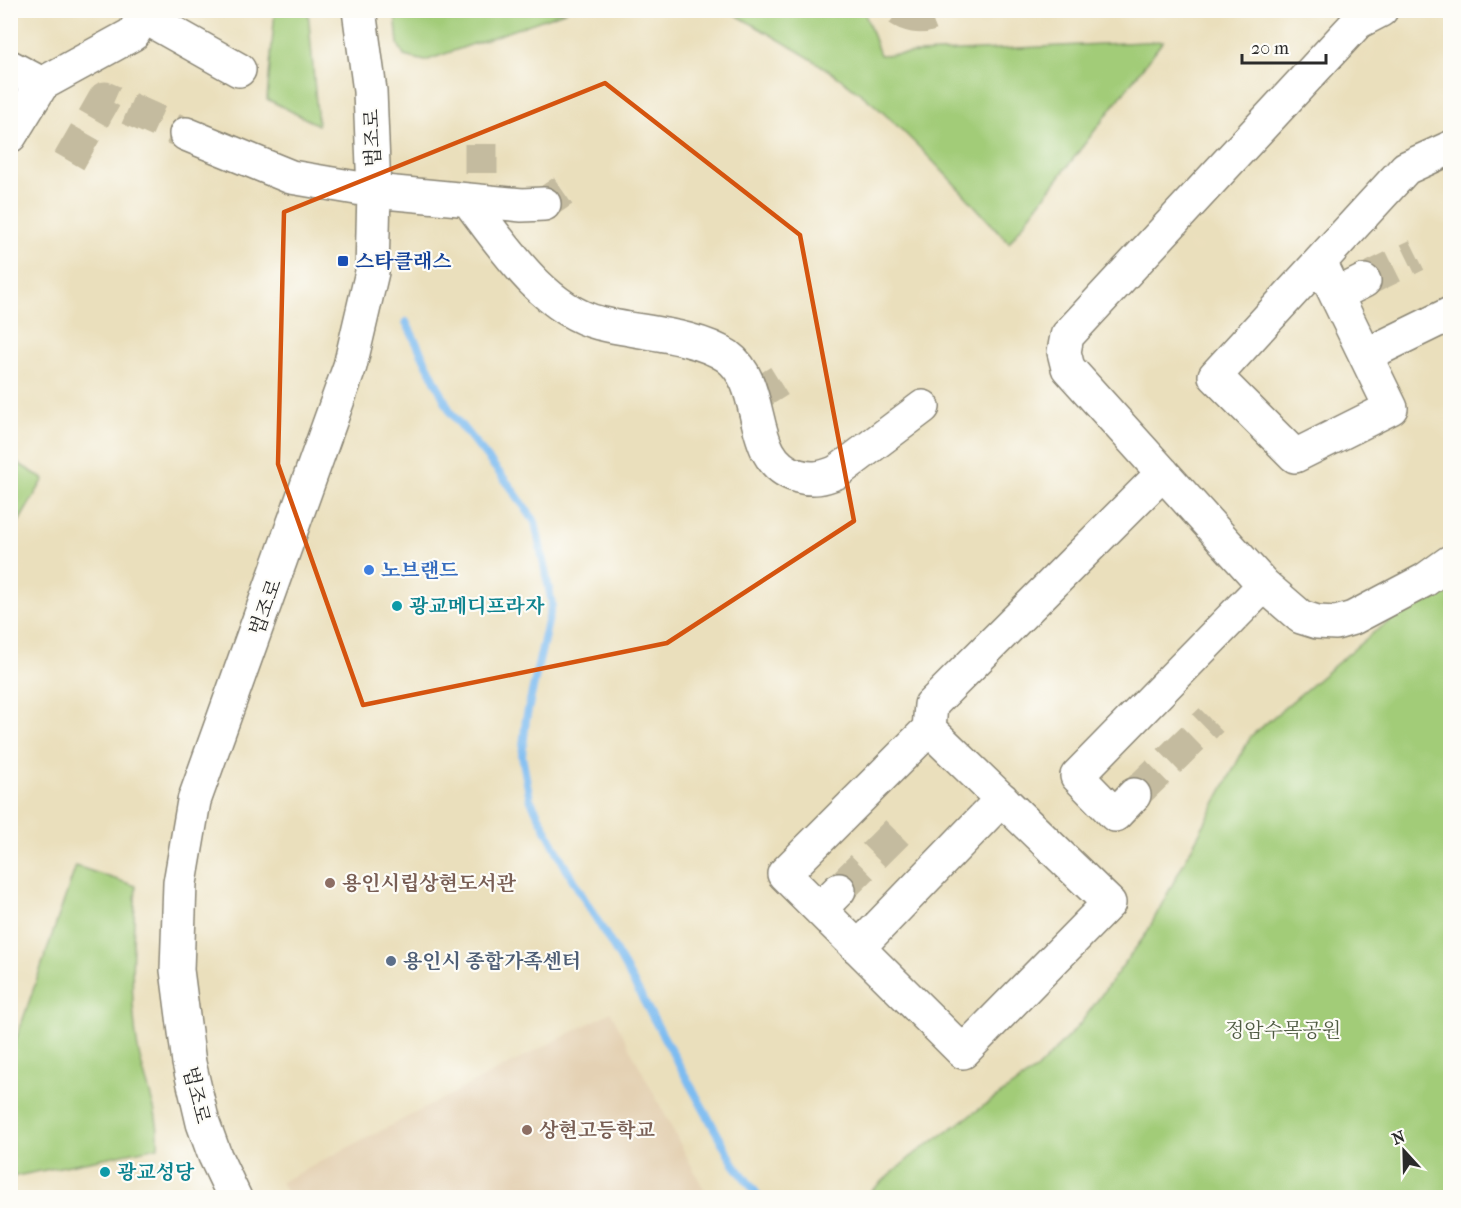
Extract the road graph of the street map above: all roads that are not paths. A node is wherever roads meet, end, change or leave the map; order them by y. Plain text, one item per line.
1 (359, 10) edge
2 (1381, 10) edge
3 (145, 13) edge
4 (10, 67) edge
5 (239, 70) dead end
6 (42, 84) junction
7 (13, 126) edge
8 (186, 134) tunnel mouth
9 (1450, 147) edge
10 (374, 191) junction
11 (479, 192) junction
12 (544, 204) tunnel mouth
13 (1320, 262) junction
14 (1450, 314) edge
15 (1366, 355) junction
16 (924, 407) dead end
17 (1163, 473) junction
18 (1450, 562) edge
19 (1264, 585) junction
20 (929, 729) junction
21 (1134, 795) tunnel mouth
22 (1002, 799) junction
23 (858, 948) junction
24 (236, 1197) edge

1 - 10 street, 법조로
2 - 17 street
3 - 5 street
3 - 6 street
4 - 6 street
6 - 7 street
8 - 10 street
9 - 13 street
10 - 11 street
10 - 24 street, 법조로
11 - 12 street
11 - 16 street
13 - 15 street
13 - 15 street
14 - 15 street
17 - 19 street
17 - 20 street
18 - 19 street
19 - 21 street
20 - 22 street
20 - 23 street
22 - 23 street
22 - 23 street

